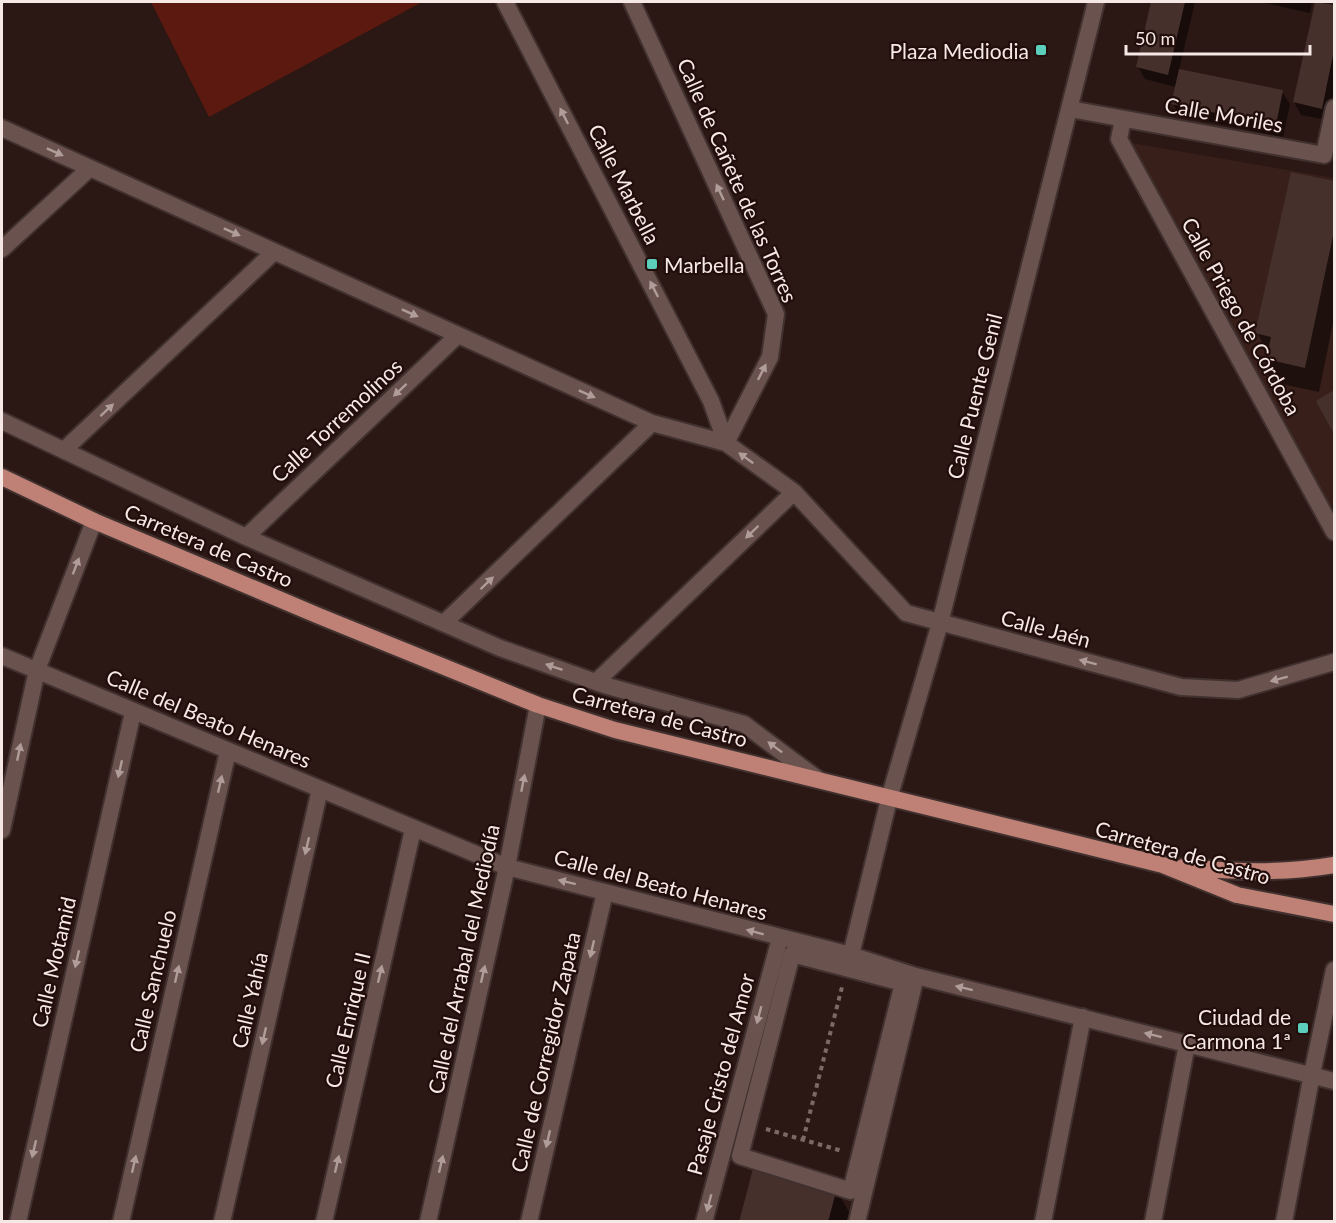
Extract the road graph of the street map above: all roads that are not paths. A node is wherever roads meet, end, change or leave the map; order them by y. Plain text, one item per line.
1 (505, 2) edge
2 (632, 2) edge
3 (1095, 2) edge
4 (1335, 108) edge
5 (1070, 109) junction
6 (1123, 119) junction
7 (2, 128) edge
8 (90, 168) junction
9 (2, 249) edge
10 (274, 252) junction
11 (458, 335) junction
12 (2, 421) edge
13 (652, 423) junction
14 (726, 443) junction
15 (64, 450) junction
16 (2, 477) edge
17 (794, 492) junction
18 (94, 521) junction
19 (1335, 532) edge
20 (246, 537) junction
21 (444, 623) junction
22 (940, 623) junction
23 (2, 656) edge
24 (1335, 662) edge
25 (37, 670) junction
26 (596, 682) junction
27 (538, 705) junction
28 (133, 712) junction
29 (228, 751) junction
30 (822, 782) junction
31 (320, 789) junction
32 (889, 799) junction
33 (413, 829) junction
34 (2, 830) edge
35 (1163, 865) junction
36 (1335, 865) edge
37 (507, 867) junction
38 (605, 892) junction
39 (1335, 914) edge
40 (780, 938) junction
41 (849, 962) junction
42 (1335, 970) edge
43 (916, 976) junction
44 (1083, 1017) junction
45 (1187, 1044) junction
46 (1312, 1074) junction
47 (1335, 1081) edge
48 (18, 1221) edge
49 (121, 1221) edge
50 (222, 1221) edge
51 (324, 1221) edge
52 (428, 1221) edge
53 (529, 1221) edge
54 (704, 1221) edge
55 (857, 1221) edge
56 (1043, 1221) edge
57 (1153, 1221) edge
58 (1284, 1221) edge

14 -> 1 street, Calle Marbella
14 -> 2 street, Calle de Cañete de las Torres
3 - 5 street, Calle Puente Genil
4 - 6 street, Calle Moriles
5 - 6 street, Calle Moriles
5 - 22 street, Calle Puente Genil
6 - 19 street, Calle Priego de Córdoba
7 -> 8 street
8 - 9 street
8 -> 10 street
10 -> 11 street
15 -> 10 street
11 -> 13 street
11 -> 20 street, Calle Torremolinos
12 - 15 street
13 - 14 street
21 -> 13 street
17 -> 14 street
15 - 20 street
16 - 18 main road, Carretera de Castro
17 - 22 street, Calle Jaén
17 -> 26 street
25 -> 18 street
18 - 27 main road, Carretera de Castro
20 - 21 street
26 -> 21 street
24 -> 22 street, Calle Jaén
22 - 32 street, Calle Puente Genil
23 - 25 street, Calle del Beato Henares
25 - 28 street, Calle del Beato Henares
34 -> 25 street
30 -> 26 street
27 - 30 main road, Carretera de Castro
37 -> 27 street, Calle del Arrabal del Mediodía
28 - 29 street, Calle del Beato Henares
28 -> 48 street, Calle Motamid
29 - 31 street, Calle del Beato Henares
49 -> 29 street, Calle Sanchuelo
30 - 32 main road, Carretera de Castro
31 - 33 street, Calle del Beato Henares
31 -> 50 street, Calle Yahía
32 - 35 main road, Carretera de Castro
32 - 41 street
33 - 37 street, Calle del Beato Henares
51 -> 33 street, Calle Enrique II
35 - 36 main road
35 - 39 main road, Carretera de Castro
38 -> 37 street, Calle del Beato Henares
52 -> 37 street, Calle del Arrabal del Mediodía
40 -> 38 street, Calle del Beato Henares
38 -> 53 street, Calle de Corregidor Zapata
40 - 41 street, Calle del Beato Henares
40 -> 54 street, Pasaje Cristo del Amor
41 - 41 street
41 - 43 street, Calle del Beato Henares
42 - 46 street
44 -> 43 street, Calle del Beato Henares
43 - 55 street
45 -> 44 street, Calle del Beato Henares
44 - 56 street
45 - 46 street, Calle del Beato Henares
45 - 57 street
46 - 47 street, Calle del Beato Henares
46 - 58 street

